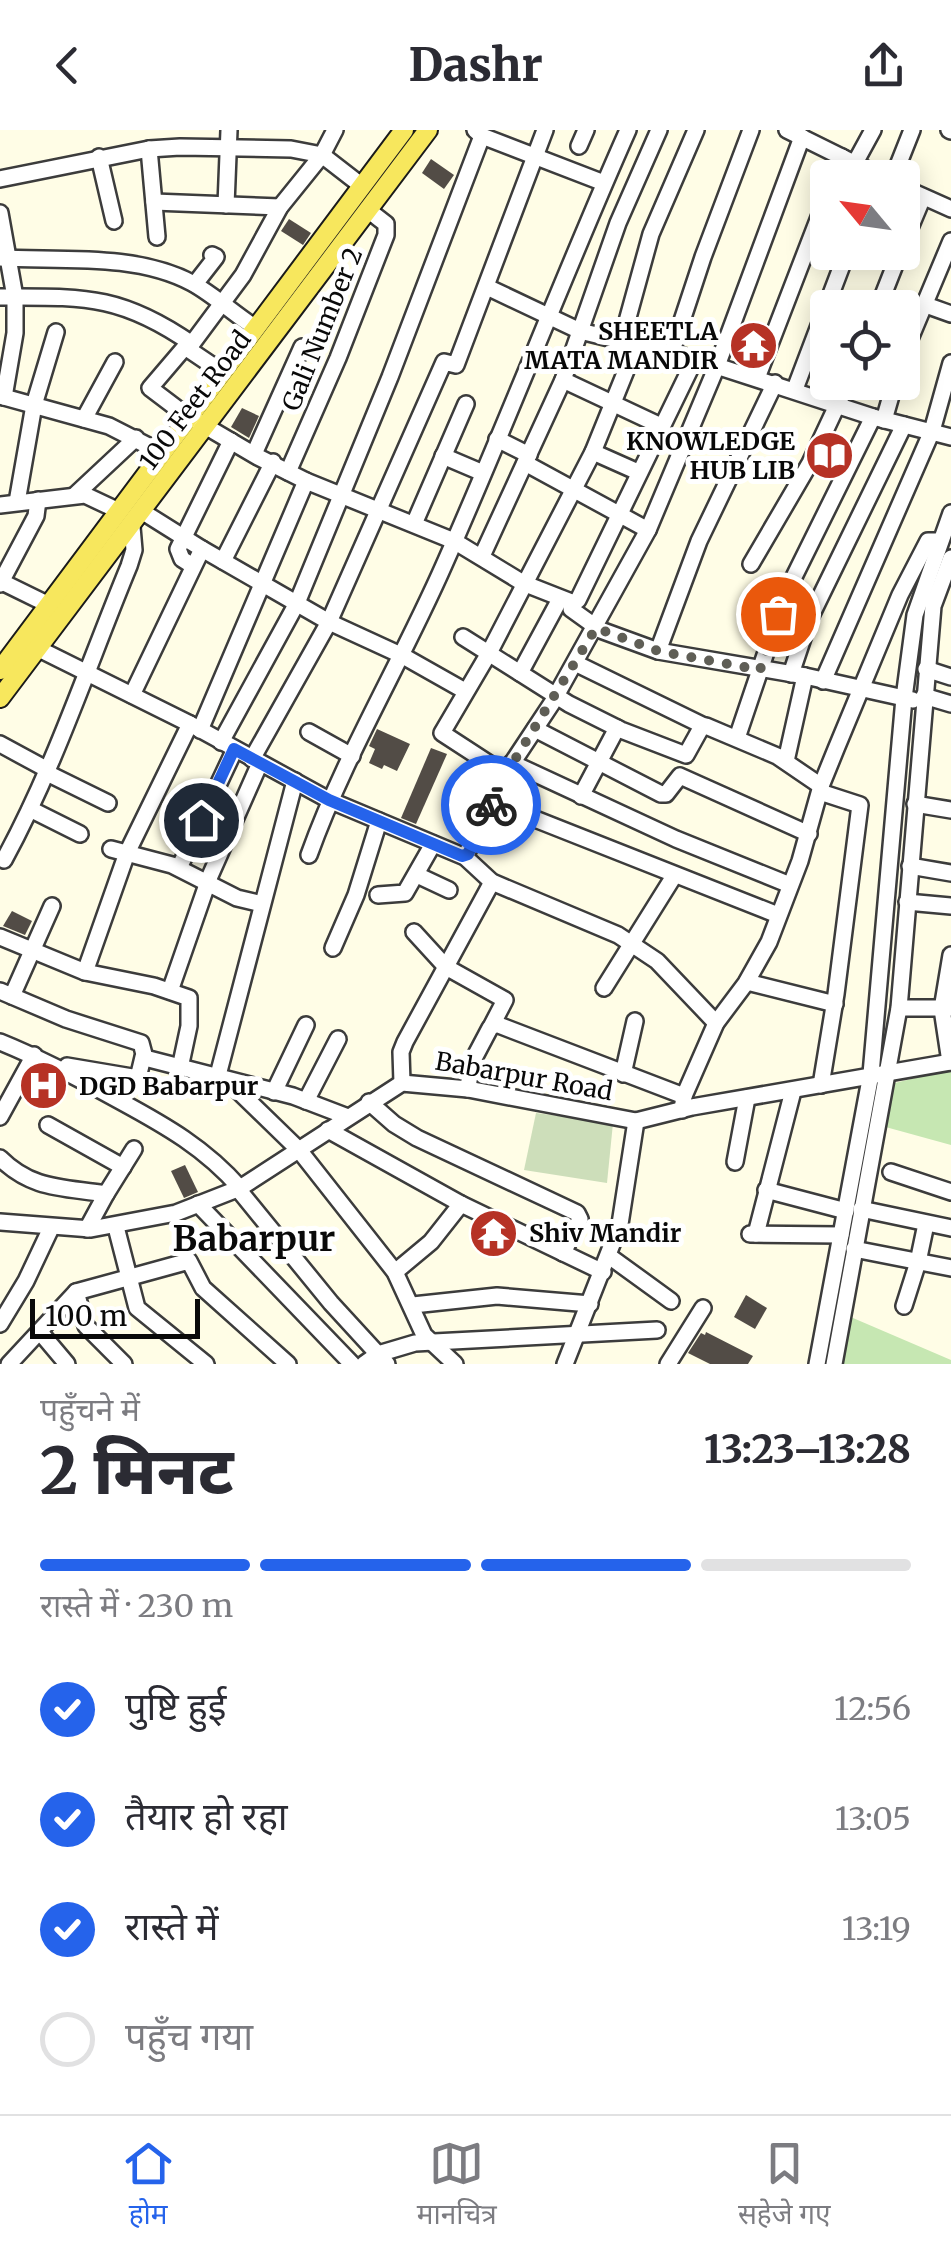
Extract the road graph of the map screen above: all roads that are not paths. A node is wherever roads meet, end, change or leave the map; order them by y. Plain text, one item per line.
1 (229, 130) edge
2 (291, 130) edge
3 (404, 130) edge
4 (428, 130) edge
5 (545, 130) edge
6 (586, 130) edge
7 (628, 130) edge
8 (659, 130) edge
9 (696, 130) edge
10 (752, 130) edge
11 (873, 130) edge
12 (912, 130) edge
13 (331, 133) edge
14 (478, 133) edge
15 (795, 133) edge
16 (170, 138) edge
17 (198, 138) edge
18 (579, 146) dead end
19 (228, 148) junction
20 (290, 148) junction
21 (148, 149) junction
22 (534, 154) junction
23 (322, 156) junction
24 (99, 157) junction
25 (849, 160) joint
26 (893, 160) edge
27 (0, 179) edge
28 (604, 183) junction
29 (362, 186) junction
30 (920, 195) edge
31 (923, 196) junction
32 (154, 202) junction
33 (920, 203) edge
34 (373, 204) junction
35 (226, 205) junction
36 (949, 205) edge
37 (280, 207) junction
38 (0, 213) edge
39 (114, 221) dead end
40 (588, 222) junction
41 (618, 226) junction
42 (651, 234) junction
43 (157, 238) dead end
44 (810, 241) edge
45 (951, 242) edge
46 (4, 258) edge
47 (840, 270) edge
48 (243, 275) junction
49 (196, 284) junction
50 (487, 288) junction
51 (8, 297) edge
52 (220, 304) junction
53 (923, 304) junction
54 (920, 312) edge
55 (951, 314) edge
56 (548, 315) junction
57 (256, 328) junction
58 (580, 331) junction
59 (56, 332) dead end
60 (628, 345) junction
61 (190, 346) junction
62 (302, 347) dead end
63 (671, 354) junction
64 (695, 359) junction
65 (115, 362) dead end
66 (951, 363) edge
67 (717, 366) junction
68 (222, 372) junction
69 (757, 378) junction
70 (563, 380) junction
71 (774, 383) junction
72 (795, 390) junction
73 (2, 396) edge
74 (841, 400) edge
75 (887, 400) edge
76 (466, 404) dead end
77 (839, 404) junction
78 (34, 405) junction
79 (614, 405) junction
80 (84, 419) junction
81 (879, 419) junction
82 (199, 422) junction
83 (904, 425) junction
84 (661, 426) junction
85 (932, 431) junction
86 (951, 437) edge
87 (136, 438) junction
88 (496, 439) junction
89 (231, 441) junction
90 (593, 452) junction
91 (162, 453) junction
92 (254, 454) junction
93 (443, 456) junction
94 (527, 459) junction
95 (273, 462) junction
96 (288, 472) junction
97 (638, 472) junction
98 (483, 473) junction
99 (306, 481) junction
100 (573, 489) junction
101 (342, 494) junction
102 (75, 495) junction
103 (38, 500) junction
104 (17, 502) junction
105 (0, 505) edge
106 (379, 510) junction
107 (119, 511) junction
108 (951, 513) edge
109 (618, 514) junction
110 (138, 520) junction
111 (414, 524) junction
112 (648, 530) junction
113 (183, 537) junction
114 (454, 541) junction
115 (940, 541) junction
116 (202, 549) junction
117 (482, 556) junction
118 (951, 558) edge
119 (222, 560) junction
120 (752, 564) dead end
121 (193, 566) junction
122 (0, 582) edge
123 (524, 583) junction
124 (264, 584) junction
125 (567, 601) junction
126 (297, 603) junction
127 (49, 605) junction
128 (933, 606) junction
129 (951, 613) edge
130 (329, 622) junction
131 (596, 627) junction
132 (462, 637) dead end
133 (37, 648) junction
134 (658, 651) junction
135 (489, 653) junction
136 (403, 656) junction
137 (574, 663) junction
138 (926, 669) junction
139 (0, 670) edge
140 (760, 670) junction
141 (520, 672) junction
142 (88, 674) junction
143 (798, 675) junction
144 (951, 677) edge
145 (823, 681) junction
146 (466, 690) junction
147 (861, 690) junction
148 (132, 695) junction
149 (555, 697) junction
150 (0, 698) edge
151 (904, 698) junction
152 (923, 699) junction
153 (951, 704) edge
154 (704, 726) junction
155 (195, 727) junction
156 (617, 728) junction
157 (536, 729) junction
158 (308, 732) dead end
159 (737, 738) junction
160 (0, 744) edge
161 (228, 745) junction
162 (352, 756) junction
163 (256, 761) junction
164 (599, 762) junction
165 (791, 764) junction
166 (509, 769) junction
167 (48, 771) junction
168 (295, 781) junction
169 (820, 789) junction
170 (582, 796) junction
171 (329, 800) junction
172 (108, 802) dead end
173 (492, 802) junction
174 (915, 804) junction
175 (30, 809) junction
176 (951, 810) edge
177 (379, 821) junction
178 (0, 832) edge
179 (80, 834) dead end
180 (809, 834) junction
181 (15, 841) junction
182 (432, 844) junction
183 (119, 851) junction
184 (310, 855) dead end
185 (465, 856) junction
186 (4, 860) dead end
187 (910, 866) junction
188 (179, 868) junction
189 (951, 873) edge
190 (417, 874) junction
191 (674, 876) junction
192 (492, 882) junction
193 (207, 884) junction
194 (790, 885) junction
195 (449, 890) dead end
196 (378, 895) dead end
197 (907, 902) junction
198 (262, 904) junction
199 (52, 906) dead end
200 (951, 906) edge
201 (778, 915) junction
202 (414, 932) dead end
203 (0, 937) edge
204 (632, 944) junction
205 (333, 948) dead end
206 (34, 952) junction
207 (951, 956) edge
208 (446, 967) junction
209 (85, 972) junction
210 (747, 982) junction
211 (604, 988) dead end
212 (170, 991) junction
213 (6, 993) edge
214 (835, 1004) junction
215 (898, 1008) junction
216 (946, 1008) edge
217 (635, 1021) dead end
218 (716, 1022) junction
219 (306, 1025) dead end
220 (492, 1026) junction
221 (338, 1039) dead end
222 (0, 1042) edge
223 (34, 1055) junction
224 (143, 1056) junction
225 (950, 1062) edge
226 (53, 1063) junction
227 (180, 1068) junction
228 (879, 1073) junction
229 (623, 1074) junction
230 (0, 1080) edge
231 (223, 1080) junction
232 (402, 1082) junction
233 (821, 1085) junction
234 (16, 1088) junction
235 (468, 1089) junction
236 (792, 1091) junction
237 (274, 1092) junction
238 (748, 1098) junction
239 (306, 1100) junction
240 (369, 1102) junction
241 (683, 1103) junction
242 (348, 1116) junction
243 (0, 1117) edge
244 (636, 1121) junction
245 (48, 1124) dead end
246 (328, 1130) junction
247 (134, 1149) dead end
248 (299, 1150) junction
249 (0, 1158) edge
250 (734, 1162) dead end
251 (123, 1167) junction
252 (891, 1172) dead end
253 (239, 1188) junction
254 (766, 1190) junction
255 (951, 1192) edge
256 (106, 1194) junction
257 (198, 1204) junction
258 (461, 1204) junction
259 (854, 1210) junction
260 (0, 1222) edge
261 (926, 1224) junction
262 (116, 1227) junction
263 (51, 1228) junction
264 (951, 1228) edge
265 (87, 1230) junction
266 (841, 1235) junction
267 (854, 1249) junction
268 (563, 1253) junction
269 (608, 1256) junction
270 (918, 1262) junction
271 (951, 1268) edge
272 (395, 1272) junction
273 (602, 1272) junction
274 (128, 1276) junction
275 (76, 1292) junction
276 (671, 1301) dead end
277 (590, 1304) junction
278 (413, 1305) junction
279 (904, 1306) dead end
280 (703, 1308) dead end
281 (0, 1324) edge
282 (657, 1330) dead end
283 (40, 1332) junction
284 (576, 1336) junction
285 (430, 1342) junction
286 (376, 1361) edge
287 (10, 1364) edge
288 (67, 1364) edge
289 (124, 1364) edge
290 (206, 1364) edge
291 (288, 1364) edge
292 (352, 1364) edge
293 (455, 1364) edge
294 (565, 1364) edge
295 (668, 1364) edge
296 (817, 1364) edge
297 (834, 1364) edge

1 - 19 street
2 - 20 street
3 - 29 main road, 100 Feet Road
4 - 34 main road, 100 Feet Road
5 - 22 street
6 - 18 street
7 - 28 street
8 - 41 street
9 - 42 street
10 - 63 street
11 - 25 street
12 - 26 street
13 - 23 street
14 - 22 street
14 - 101 street
15 - 25 street
15 - 67 street
16 - 17 street
16 - 21 street
17 - 19 street
19 - 20 street
19 - 35 street
20 - 23 street
21 - 24 street
21 - 32 street
22 - 28 street
22 - 50 street
23 - 29 street
23 - 37 street
24 - 27 street
24 - 39 street
28 - 40 street
29 - 34 main road
29 - 57 main road, 100 Feet Road
30 - 31 street
31 - 33 street
31 - 36 street
32 - 35 street
32 - 43 street
34 - 82 main road, 100 Feet Road
34 - 96 street, Gali Number 2
35 - 37 street
37 - 48 street
38 - 46 street
40 - 41 street
40 - 56 street
41 - 42 street
41 - 58 street
42 - 60 street
44 - 69 street
45 - 53 street
46 - 49 street
46 - 51 street
47 - 72 street
48 - 49 street
48 - 52 street
49 - 52 street
50 - 56 street
50 - 106 street
51 - 61 street
51 - 73 street
52 - 57 street
52 - 61 street
53 - 54 street
53 - 55 street
56 - 58 street
56 - 88 street
57 - 68 main road, 100 Feet Road
58 - 60 street
58 - 70 street
59 - 78 street
60 - 63 street
60 - 79 street
61 - 68 street
61 - 82 street
62 - 92 street
63 - 64 street
64 - 67 street
64 - 84 street
65 - 80 street
66 - 85 street
67 - 69 street
67 - 112 street
68 - 82 main road, 100 Feet Road
69 - 71 street
70 - 79 street
70 - 94 street
71 - 72 street
71 - 134 street
72 - 77 street
73 - 78 street
74 - 77 street
75 - 81 street
76 - 93 street
77 - 81 street
77 - 120 street
78 - 80 street
78 - 104 street
79 - 84 street
79 - 90 street
80 - 87 street
81 - 83 street
81 - 140 street
82 - 89 street
82 - 91 main road, 100 Feet Road
82 - 110 main road, 100 Feet Road
83 - 85 street
83 - 143 street
84 - 97 street
85 - 86 street
85 - 145 street
87 - 91 street
87 - 102 street
88 - 94 street
88 - 98 street
89 - 92 street
89 - 113 street
90 - 97 street
90 - 100 street
91 - 107 main road, 100 Feet Road
92 - 95 street
93 - 98 street
93 - 111 street
94 - 100 street
94 - 117 street
95 - 96 street
95 - 119 street
96 - 99 street
97 - 109 street
98 - 114 street
99 - 101 street
99 - 124 street
100 - 109 street
100 - 123 street
101 - 106 street
101 - 126 street
102 - 103 street
102 - 107 street
103 - 104 street
103 - 122 street
104 - 105 street
106 - 111 street
106 - 130 street
107 - 127 main road, 100 Feet Road
108 - 115 street
109 - 112 street
109 - 125 street
110 - 113 street
110 - 133 main road, 100 Feet Road
110 - 142 street
111 - 114 street
112 - 131 street
113 - 116 street
113 - 121 street
114 - 117 street
114 - 136 street
115 - 147 street
115 - 151 street
116 - 119 street
116 - 121 street
117 - 123 street
118 - 128 street
119 - 124 street
121 - 148 street
122 - 127 street
123 - 125 street
123 - 135 street
124 - 126 street
124 - 155 street
125 - 131 street
125 - 141 street
126 - 130 street
126 - 161 street
127 - 139 main road, 100 Feet Road
128 - 129 street
128 - 138 street
130 - 136 street
130 - 163 street
131 - 134 street
131 - 137 street
132 - 135 street
133 - 142 street
133 - 150 main road, 100 Feet Road
134 - 140 street
135 - 141 street
135 - 146 street
136 - 146 street
136 - 162 street
137 - 149 street
137 - 154 street
138 - 144 street
138 - 152 street
140 - 143 street
140 - 159 street
141 - 149 street
142 - 148 street
142 - 167 street
143 - 145 street
143 - 165 street
145 - 147 street
146 - 166 street
147 - 151 street
147 - 169 street
148 - 155 street
149 - 156 street
149 - 157 street
151 - 152 street
151 - 228 street
152 - 153 street
152 - 174 street
154 - 156 street
154 - 159 street
155 - 161 street
155 - 183 street
156 - 164 street
157 - 164 street
157 - 166 street
158 - 162 street
159 - 165 street
160 - 167 street
161 - 163 street
161 - 188 street
162 - 171 street
163 - 168 street
163 - 193 street
164 - 170 street
164 - 180 street
165 - 169 street
166 - 170 street
166 - 173 street
167 - 172 street
167 - 175 street
168 - 171 street
168 - 198 street
169 - 180 street
169 - 214 street
170 - 194 street
171 - 177 street
171 - 184 street
173 - 185 street
173 - 191 street
174 - 176 street
174 - 187 street
175 - 179 street
175 - 181 street
177 - 182 street
177 - 205 street
178 - 181 street
180 - 194 street
181 - 186 street
182 - 185 street
182 - 190 street
183 - 188 street
183 - 209 street
185 - 192 street
187 - 189 street
187 - 197 street
188 - 193 street
190 - 195 street
190 - 196 street
191 - 201 street
191 - 204 street
192 - 204 street
192 - 208 street
193 - 198 street
193 - 212 street
194 - 201 street
197 - 200 street
197 - 215 street
198 - 231 street
199 - 206 street
201 - 210 street
202 - 208 street
203 - 206 street
204 - 211 street
204 - 218 street
206 - 209 street
206 - 213 street
207 - 216 street
208 - 220 street
208 - 232 street
209 - 212 street
210 - 214 street
210 - 218 street
212 - 227 street
213 - 224 street
214 - 233 street
215 - 216 street
215 - 228 street
216 - 225 street
217 - 229 street
218 - 241 street
219 - 237 street
220 - 229 street
220 - 235 street
221 - 239 street
222 - 223 street
223 - 226 street
223 - 234 street
224 - 226 street
224 - 227 street
225 - 228 street, Babarpur Road
226 - 253 street
227 - 231 street
228 - 233 street, Babarpur Road
228 - 259 street
229 - 241 street
230 - 234 street
231 - 237 street
231 - 248 street
232 - 235 street, Babarpur Road
232 - 240 street, Babarpur Road
233 - 236 street, Babarpur Road
234 - 243 street
235 - 244 street, Babarpur Road
236 - 238 street, Babarpur Road
236 - 254 street
237 - 239 street
238 - 241 street, Babarpur Road
238 - 250 street
239 - 242 street
240 - 242 street, Babarpur Road
240 - 268 street
241 - 244 street, Babarpur Road
242 - 246 street, Babarpur Road
244 - 269 street
245 - 251 street
246 - 248 street, Babarpur Road
246 - 258 street
247 - 251 street
248 - 253 street, Babarpur Road
248 - 272 street
249 - 256 street
251 - 256 street
252 - 255 street
253 - 257 street, Babarpur Road
253 - 286 street
254 - 259 street
254 - 266 street
256 - 265 street
257 - 262 street, Babarpur Road
257 - 292 street
258 - 268 street
258 - 272 street
259 - 261 street
259 - 266 street
259 - 267 street
260 - 263 street, Babarpur Road
261 - 264 street
261 - 270 street
262 - 265 street, Babarpur Road
262 - 274 street
263 - 265 street, Babarpur Road
263 - 281 street
266 - 296 street
267 - 270 street
267 - 297 street
268 - 273 street
269 - 273 street
269 - 276 street
270 - 271 street
270 - 279 street
272 - 278 street
273 - 277 street
274 - 275 street
274 - 290 street
274 - 291 street
275 - 283 street
275 - 289 street
277 - 278 street
277 - 284 street
278 - 285 street
280 - 295 street
282 - 284 street
283 - 287 street
283 - 288 street
284 - 285 street
284 - 294 street
285 - 286 street
285 - 293 street

